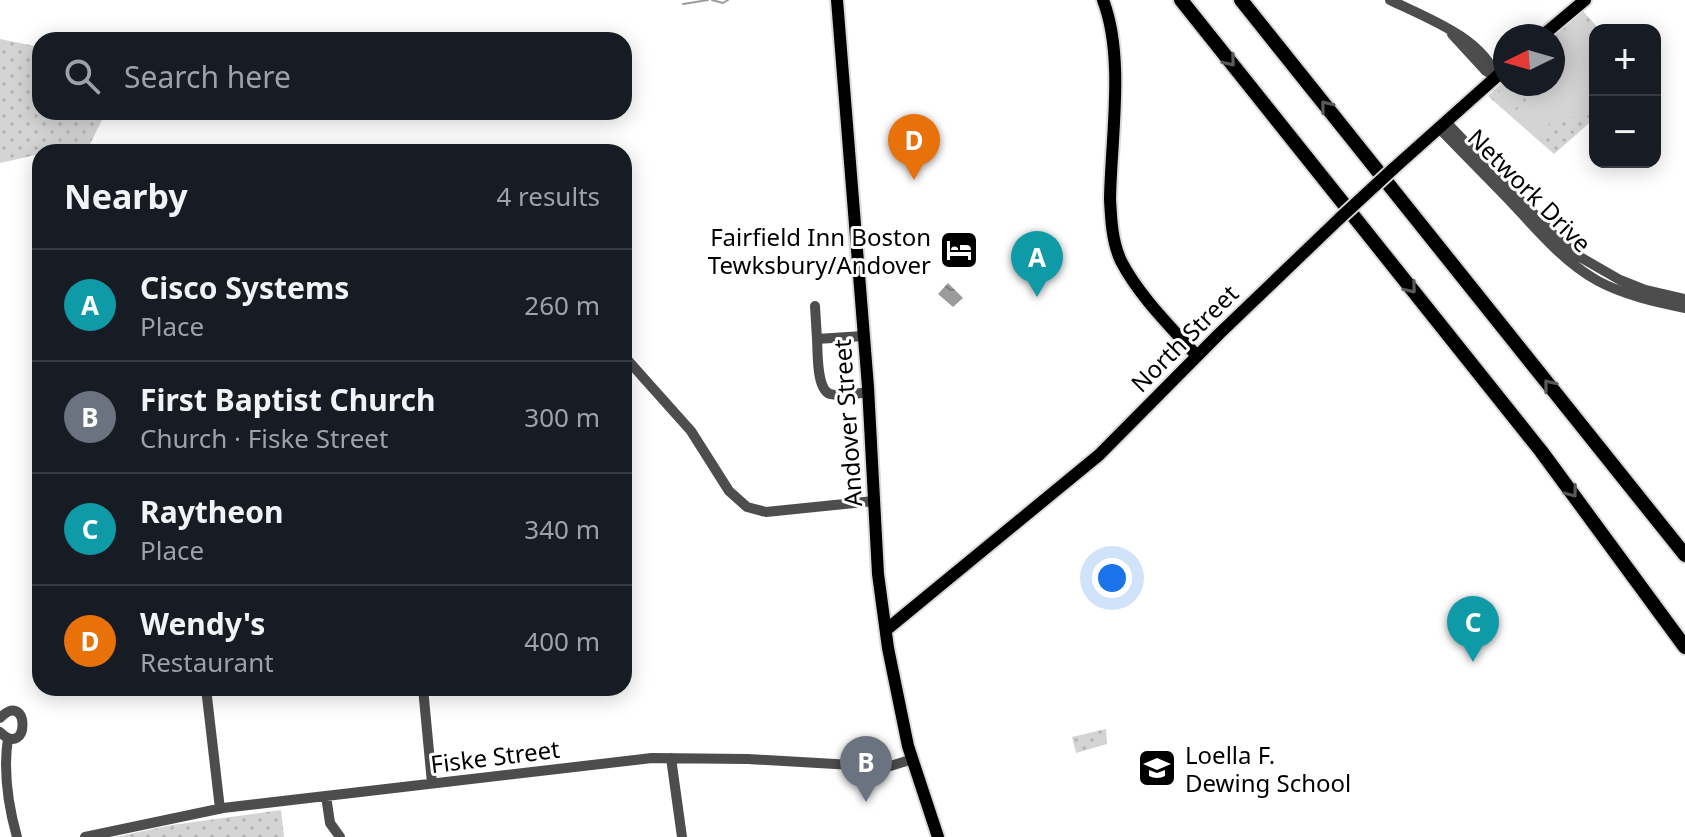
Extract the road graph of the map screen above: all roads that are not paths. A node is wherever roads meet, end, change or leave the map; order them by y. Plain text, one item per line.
1 (837, 0) edge
2 (1103, 0) edge
3 (1181, 0) edge
4 (1241, 0) edge
5 (1390, 0) edge
6 (1585, 0) edge
7 (1556, 24) edge
8 (1493, 72) edge
9 (1493, 79) edge
10 (1443, 125) junction
11 (1685, 299) edge
12 (815, 306) dead end
13 (1685, 308) edge
14 (863, 336) junction
15 (817, 339) junction
16 (1197, 356) junction
17 (632, 365) edge
18 (869, 392) junction
19 (874, 501) junction
20 (1685, 555) edge
21 (886, 630) junction
22 (1685, 647) edge
23 (207, 696) edge
24 (424, 696) edge
25 (0, 718) edge
26 (4, 735) edge
27 (671, 758) junction
28 (913, 759) junction
29 (432, 783) junction
30 (326, 796) junction
31 (220, 809) junction
32 (17, 837) edge
33 (85, 837) edge
34 (340, 837) edge
35 (682, 837) edge
36 (938, 837) edge

1 - 14 main road, Andover Street
2 - 16 main road
3 -> 22 highway
20 -> 4 highway
5 - 8 street
6 - 7 main road
9 - 10 main road, North Street
10 - 11 street, Network Drive
10 - 13 street, Network Drive
10 - 16 main road, North Street, bridge
12 - 15 street
14 - 15 street
14 - 18 main road, Andover Street
15 - 18 street
16 - 21 main road, North Street
17 - 19 street
18 - 19 main road, Andover Street
19 - 21 main road, Andover Street
21 - 28 main road, Andover Street
23 - 31 street
24 - 29 street
25 - 26 street
26 - 32 street
27 - 28 street, Fiske Street
27 - 29 street, Fiske Street
27 - 35 street
28 - 36 main road, Andover Street
29 - 30 street, Fiske Street
30 - 31 street, Fiske Street
30 - 34 street
31 - 33 street, Fiske Street

